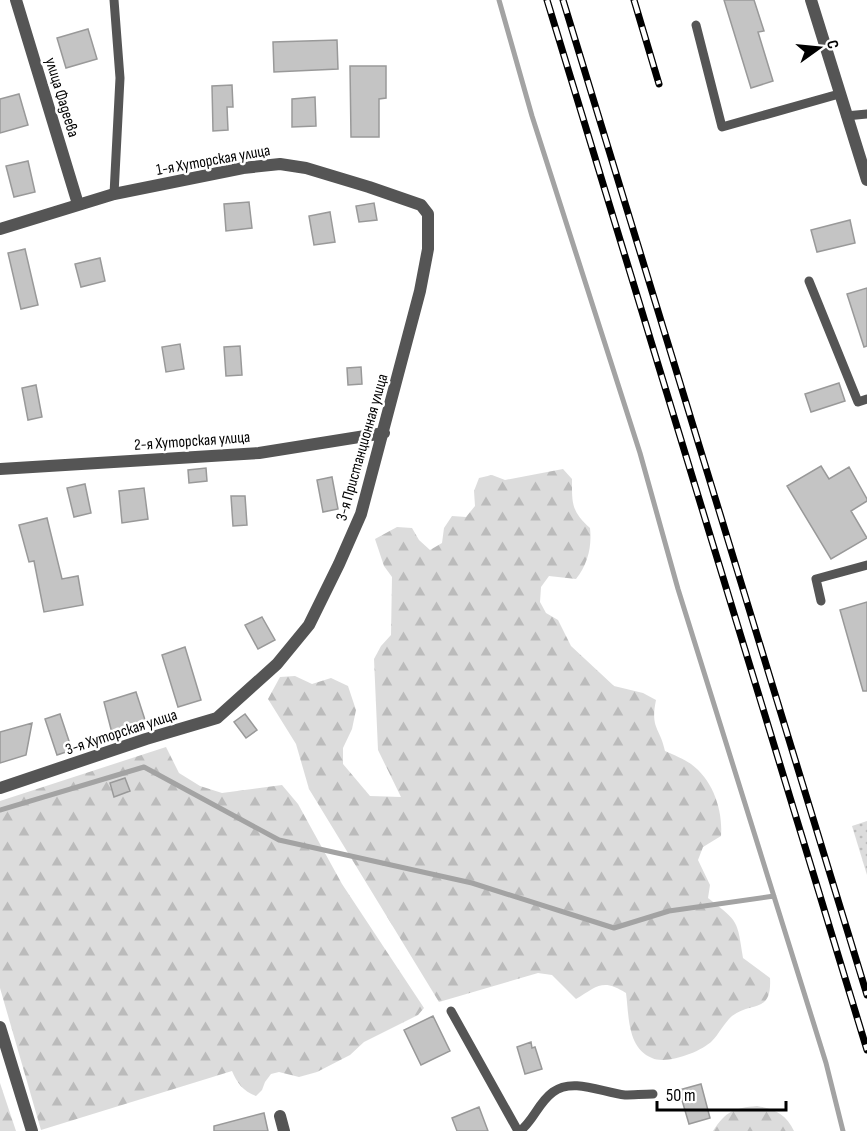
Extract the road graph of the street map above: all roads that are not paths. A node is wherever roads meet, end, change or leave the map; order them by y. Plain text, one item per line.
1 (16, 0) edge
2 (114, 0) edge
3 (811, 0) edge
4 (696, 25) dead end
5 (839, 94) junction
6 (867, 114) edge
7 (846, 117) junction
8 (867, 180) edge
9 (114, 194) junction
10 (78, 204) junction
11 (428, 214) joint
12 (0, 229) edge
13 (809, 281) dead end
14 (867, 399) edge
15 (384, 433) junction
16 (0, 470) edge
17 (867, 565) edge
18 (821, 601) dead end
19 (245, 693) joint
20 (0, 788) edge
21 (452, 1011) dead end
22 (0, 1027) edge
23 (653, 1094) dead end
24 (279, 1116) dead end
25 (32, 1131) edge
26 (284, 1131) edge
27 (519, 1131) edge

1 - 10 street, улица Фадеева
2 - 9 lane
3 - 5 street
4 - 5 lane
5 - 7 street
6 - 7 lane
7 - 8 street
9 - 10 street, 1-я Хуторская улица
9 - 11 street, 1-я Хуторская улица
10 - 12 street, 1-я Хуторская улица
11 - 15 street, 3-я Пристанционная улица
13 - 14 lane
15 - 16 street, 2-я Хуторская улица
15 - 19 street, 3-я Пристанционная улица
17 - 18 lane
19 - 20 street, 3-я Хуторская улица
21 - 27 lane
22 - 25 street
23 - 27 lane
24 - 26 street

